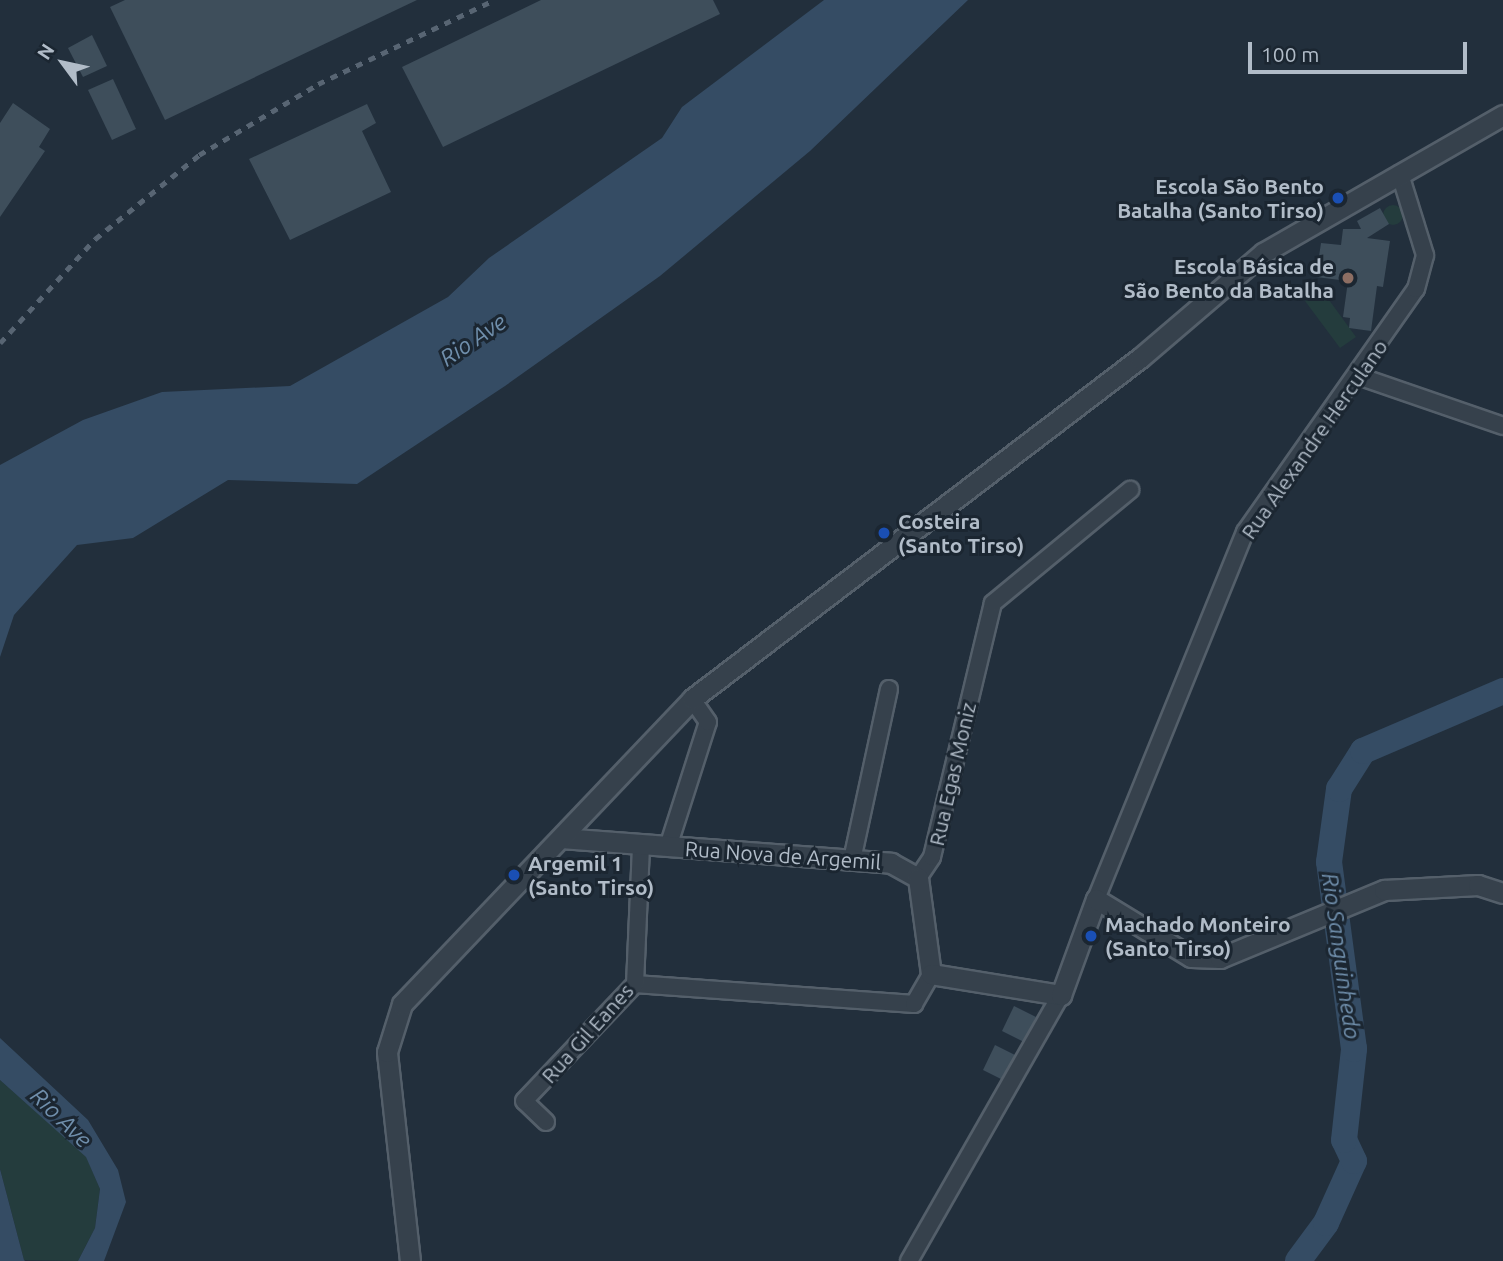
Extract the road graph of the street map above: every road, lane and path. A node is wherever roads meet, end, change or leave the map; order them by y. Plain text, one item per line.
1 (1503, 116) edge
2 (1400, 174) junction
3 (1359, 376) junction
4 (1503, 426) edge
5 (1130, 490) dead end
6 (889, 689) dead end
7 (692, 699) junction
8 (561, 838) junction
9 (641, 845) junction
10 (668, 847) junction
11 (852, 860) junction
12 (918, 878) junction
13 (1503, 893) edge
14 (1096, 899) junction
15 (931, 974) junction
16 (635, 984) junction
17 (1061, 995) junction
18 (546, 1122) dead end
19 (410, 1261) edge
20 (909, 1261) edge

1 - 2 street
2 - 3 street, Rua Alexandre Herculano
2 - 7 street
3 - 4 street
3 - 14 street, Rua Alexandre Herculano
5 - 12 street, Rua Egas Moniz
6 - 11 street
7 - 8 street
7 - 10 street
8 - 9 street, Rua Nova de Argemil
8 - 19 street
9 - 10 street, Rua Nova de Argemil
9 - 16 street, Rua Gil Eanes
10 - 11 street, Rua Nova de Argemil
11 - 12 street, Rua Nova de Argemil
12 - 15 street
13 - 14 street
14 - 17 street
15 - 16 street
15 - 17 street
16 - 18 street, Rua Gil Eanes
17 - 20 street

